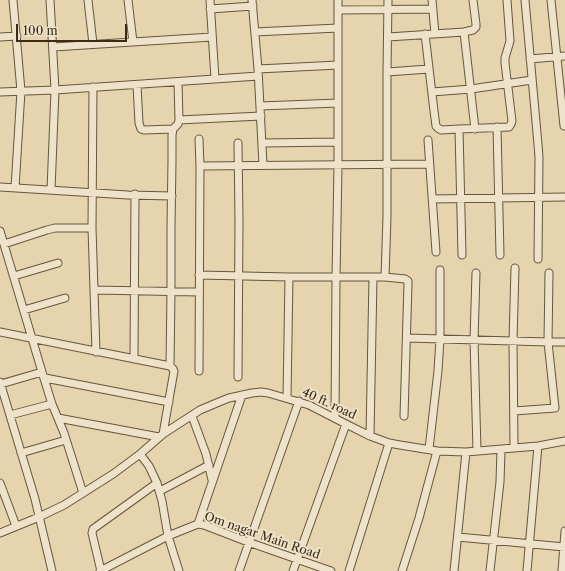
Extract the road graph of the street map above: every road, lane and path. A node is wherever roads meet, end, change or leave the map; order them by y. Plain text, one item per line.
1 (14, 0) edge
2 (50, 0) edge
3 (88, 0) edge
4 (128, 0) edge
5 (210, 0) edge
6 (338, 0) edge
7 (388, 0) edge
8 (432, 0) edge
9 (474, 0) edge
10 (507, 0) edge
11 (525, 0) edge
12 (551, 0) edge
13 (253, 3) edge
14 (210, 9) junction
15 (388, 9) junction
16 (433, 9) junction
17 (338, 10) junction
18 (338, 28) junction
19 (255, 32) junction
20 (464, 32) junction
21 (425, 34) junction
22 (435, 34) junction
23 (17, 36) junction
24 (0, 37) edge
25 (212, 37) junction
26 (388, 37) junction
27 (132, 42) junction
28 (93, 44) junction
29 (53, 46) junction
30 (565, 56) edge
31 (557, 57) junction
32 (530, 59) junction
33 (338, 65) junction
34 (429, 70) junction
35 (387, 72) junction
36 (258, 73) junction
37 (215, 79) junction
38 (532, 80) junction
39 (178, 82) junction
40 (507, 84) junction
41 (137, 85) junction
42 (93, 87) junction
43 (471, 89) junction
44 (55, 90) junction
45 (21, 91) junction
46 (0, 92) edge
47 (432, 92) junction
48 (338, 103) junction
49 (260, 106) junction
50 (261, 116) junction
51 (179, 120) junction
52 (564, 126) dead end
53 (497, 127) junction
54 (173, 129) junction
55 (459, 129) junction
56 (475, 129) junction
57 (199, 139) dead end
58 (428, 140) dead end
59 (262, 142) junction
60 (338, 142) junction
61 (238, 143) dead end
62 (430, 164) junction
63 (238, 165) junction
64 (338, 165) junction
65 (387, 165) junction
66 (200, 166) junction
67 (263, 166) junction
68 (0, 188) edge
69 (14, 188) junction
70 (51, 190) junction
71 (92, 192) junction
72 (135, 194) junction
73 (172, 196) junction
74 (538, 197) junction
75 (565, 197) edge
76 (461, 198) junction
77 (499, 198) junction
78 (432, 199) junction
79 (92, 228) junction
80 (0, 230) edge
81 (4, 244) junction
82 (436, 252) dead end
83 (462, 255) dead end
84 (500, 255) dead end
85 (538, 259) dead end
86 (58, 263) dead end
87 (515, 268) dead end
88 (440, 270) dead end
89 (549, 272) dead end
90 (476, 273) dead end
91 (200, 275) junction
92 (14, 276) junction
93 (239, 276) junction
94 (289, 277) junction
95 (373, 277) junction
96 (384, 277) junction
97 (336, 278) junction
98 (94, 290) junction
99 (135, 291) junction
100 (171, 291) junction
101 (199, 292) junction
102 (65, 298) dead end
103 (24, 310) junction
104 (0, 332) edge
105 (407, 338) junction
106 (33, 339) junction
107 (440, 339) junction
108 (474, 340) junction
109 (513, 341) junction
110 (548, 342) junction
111 (565, 342) edge
112 (96, 352) junction
113 (134, 359) junction
114 (170, 366) junction
115 (199, 371) dead end
116 (43, 375) junction
117 (238, 377) dead end
118 (0, 383) edge
119 (242, 395) junction
120 (287, 398) junction
121 (299, 401) junction
122 (169, 402) junction
123 (52, 404) junction
124 (514, 411) junction
125 (10, 415) junction
126 (192, 416) junction
127 (404, 416) dead end
128 (58, 418) junction
129 (335, 418) junction
130 (346, 424) junction
131 (161, 436) junction
132 (370, 436) junction
133 (66, 440) junction
134 (565, 441) edge
135 (388, 443) junction
136 (538, 446) junction
137 (514, 448) junction
138 (429, 450) junction
139 (501, 450) junction
140 (438, 451) junction
141 (477, 451) junction
142 (466, 452) junction
143 (21, 453) junction
144 (140, 454) junction
145 (209, 465) junction
146 (212, 481) junction
147 (0, 483) edge
148 (157, 483) junction
149 (160, 490) junction
150 (83, 493) junction
151 (39, 517) junction
152 (198, 524) junction
153 (16, 526) junction
154 (565, 531) edge
155 (0, 533) edge
156 (168, 536) junction
157 (458, 537) junction
158 (493, 540) junction
159 (248, 542) junction
160 (529, 544) junction
161 (564, 547) junction
162 (298, 559) junction
163 (52, 571) edge
164 (101, 571) edge
165 (179, 571) edge
166 (239, 571) edge
167 (294, 571) edge
168 (331, 571) edge
169 (349, 571) edge
170 (402, 571) edge
171 (454, 571) edge
172 (490, 571) edge
173 (527, 571) edge
174 (562, 571) edge

1 - 23 street
2 - 29 street
3 - 28 street
4 - 27 street
5 - 14 street
6 - 17 street
7 - 15 street
8 - 16 street
9 - 20 street
10 - 40 street
11 - 32 street
12 - 31 street
13 - 14 street
13 - 19 street
14 - 25 street
15 - 16 street
15 - 17 street
15 - 26 street
16 - 22 street
17 - 18 street
18 - 19 street
18 - 33 street
19 - 36 street
20 - 22 street
20 - 43 street
21 - 22 street
21 - 26 street
21 - 34 street
23 - 24 street
23 - 45 street
25 - 27 street
25 - 37 street
26 - 35 street
27 - 28 street
28 - 29 street
29 - 44 street
30 - 31 street
31 - 32 street
31 - 52 street
32 - 38 street
33 - 36 street
33 - 48 street
34 - 35 street
34 - 47 street
35 - 65 street
36 - 37 street
36 - 49 street
37 - 39 street
38 - 40 street
38 - 74 street
39 - 41 street
39 - 51 street
40 - 43 street
40 - 53 street
41 - 42 street
41 - 54 street
42 - 44 street
42 - 71 street
43 - 47 street
43 - 56 street
44 - 45 street
44 - 70 street
45 - 46 street
45 - 69 street
47 - 55 street
48 - 49 street
48 - 60 street
49 - 50 street
50 - 51 street
50 - 59 street
51 - 54 street
53 - 56 street
53 - 77 street
54 - 73 street
55 - 56 street
55 - 76 street
57 - 66 street
58 - 62 street
59 - 60 street
59 - 67 street
60 - 64 street
61 - 63 street
62 - 65 street
62 - 78 street
63 - 66 street
63 - 67 street
63 - 93 street
64 - 65 street
64 - 67 street
64 - 97 street
65 - 96 street
66 - 91 street
68 - 69 street
69 - 70 street
70 - 71 street
71 - 72 street
71 - 79 street
72 - 73 street
72 - 99 street
73 - 100 street
74 - 75 street
74 - 77 street
74 - 85 street
76 - 77 street
76 - 78 street
76 - 83 street
77 - 84 street
78 - 82 street
79 - 81 street
79 - 98 street
80 - 81 street
81 - 92 street
86 - 92 street
87 - 109 street
88 - 107 street
89 - 110 street
90 - 108 street
91 - 93 street
91 - 101 street
92 - 103 street
93 - 94 street
93 - 117 street
94 - 97 street
94 - 120 street
95 - 96 street
95 - 97 street
95 - 132 street
96 - 105 street
97 - 129 street
98 - 99 street
98 - 112 street
99 - 100 street
99 - 113 street
100 - 101 street
100 - 114 street
101 - 115 street
102 - 103 street
103 - 106 street
104 - 106 street
105 - 107 street
105 - 127 street
106 - 112 street
106 - 116 street
107 - 108 street
107 - 138 street
108 - 109 street
108 - 141 street
109 - 110 street
109 - 124 street
110 - 111 street
110 - 124 street
112 - 113 street
113 - 114 street
114 - 122 street
116 - 118 street
116 - 122 street
116 - 123 street
118 - 125 street
119 - 120 street, 40 ft. road
119 - 126 street, 40 ft. road
119 - 146 street
120 - 121 street, 40 ft. road
121 - 129 street, 40 ft. road
121 - 159 street
122 - 131 street
123 - 125 street
123 - 128 street
124 - 137 street
125 - 143 street
126 - 131 street, 40 ft. road
126 - 145 street
128 - 131 street
128 - 133 street
129 - 130 street, 40 ft. road
130 - 132 street, 40 ft. road
130 - 162 street
131 - 144 street, 40 ft. road
132 - 135 street, 40 ft. road
133 - 143 street
133 - 150 street
134 - 136 street, 40 ft. road
135 - 138 street, 40 ft. road
135 - 169 street
136 - 137 street, 40 ft. road
136 - 160 street
137 - 139 street, 40 ft. road
138 - 140 street, 40 ft. road
139 - 141 street, 40 ft. road
139 - 158 street
140 - 142 street, 40 ft. road
140 - 170 street
141 - 142 street, 40 ft. road
142 - 157 street
143 - 151 street
144 - 148 street
144 - 150 street, 40 ft. road
145 - 146 street
145 - 149 street
146 - 152 street
147 - 153 street
148 - 149 street
148 - 164 street
149 - 156 street
150 - 151 street, 40 ft. road
151 - 153 street, 40 ft. road
151 - 163 street
152 - 156 street, Om nagar Main Road
152 - 159 street, Om nagar Main Road
153 - 155 street, 40 ft. road
154 - 161 street
156 - 164 street, Om nagar Main Road
156 - 165 street
157 - 158 street
157 - 171 street
158 - 160 street
158 - 172 street
159 - 162 street, Om nagar Main Road
159 - 166 street
160 - 161 street
160 - 173 street
161 - 174 street
162 - 167 street
162 - 168 street, Om nagar Main Road

